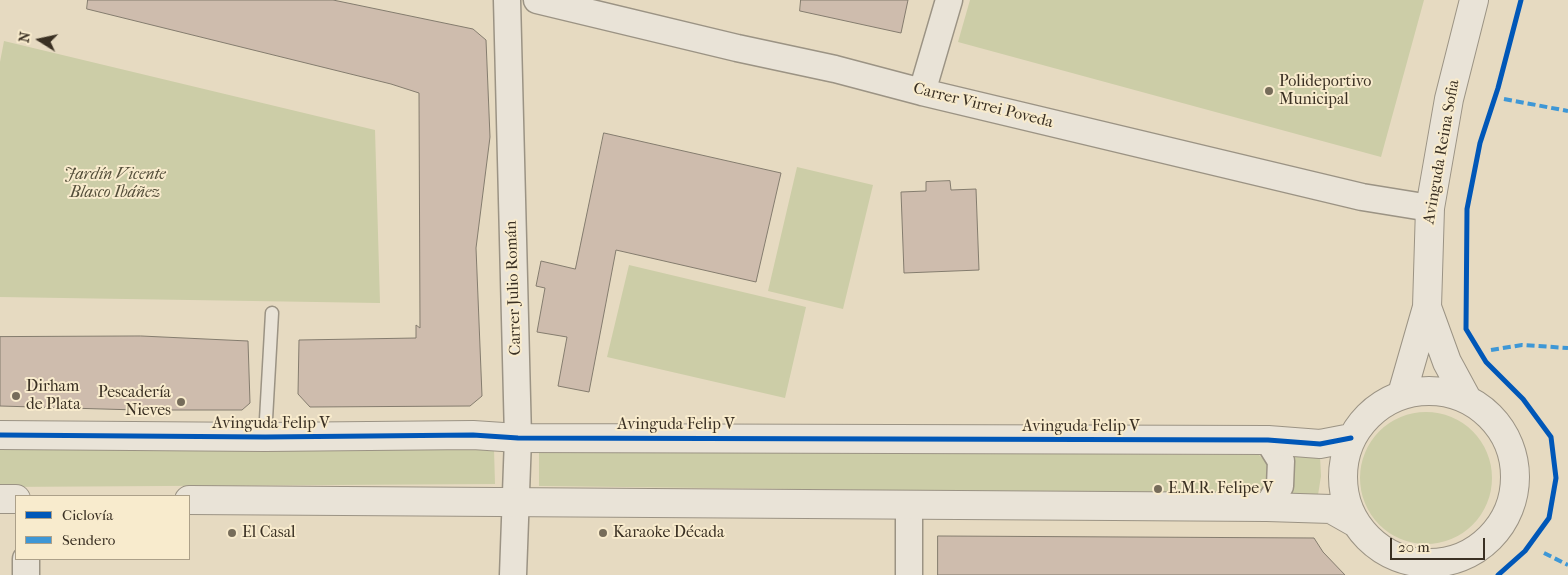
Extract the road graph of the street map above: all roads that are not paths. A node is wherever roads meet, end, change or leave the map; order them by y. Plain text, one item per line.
1 (507, 0) edge
2 (537, 0) edge
3 (949, 0) edge
4 (1474, 0) edge
5 (922, 92) junction
6 (1430, 208) junction
7 (1427, 307) junction
8 (272, 313) dead end
9 (1402, 394) junction
10 (1467, 399) junction
11 (0, 435) edge
12 (265, 437) junction
13 (518, 438) junction
14 (1351, 438) junction
15 (1268, 440) junction
16 (0, 499) edge
17 (15, 500) edge
18 (190, 500) edge
19 (515, 503) junction
20 (910, 505) junction
21 (1267, 507) junction
22 (1354, 522) junction
23 (26, 560) edge
24 (1407, 568) edge
25 (1453, 568) edge
26 (26, 575) edge
27 (514, 575) edge
28 (910, 575) edge

1 - 13 street, Carrer Julio Román
2 - 5 street, Carrer Virrei Poveda
3 - 5 street
4 - 6 street, Avinguda Reina Sofia
5 - 6 street, Carrer Virrei Poveda
6 - 7 street, Avinguda Reina Sofia
7 - 9 street, Avinguda Reina Sofia
7 - 10 street, Avinguda Reina Sofia
8 - 12 lane
9 - 10 street
9 - 14 street
10 - 25 street
11 - 12 street, Avinguda Felip V
12 - 13 street, Avinguda Felip V
13 - 15 street, Avinguda Felip V
13 - 19 street, Carrer Julio Román
14 - 15 street, Avinguda Felip V
14 - 22 street
15 - 21 street
16 - 17 street
18 - 19 street
19 - 20 street
19 - 27 street, Carrer Julio Román
20 - 21 street
20 - 28 street
21 - 22 street
22 - 24 street
23 - 26 street
24 - 25 street

